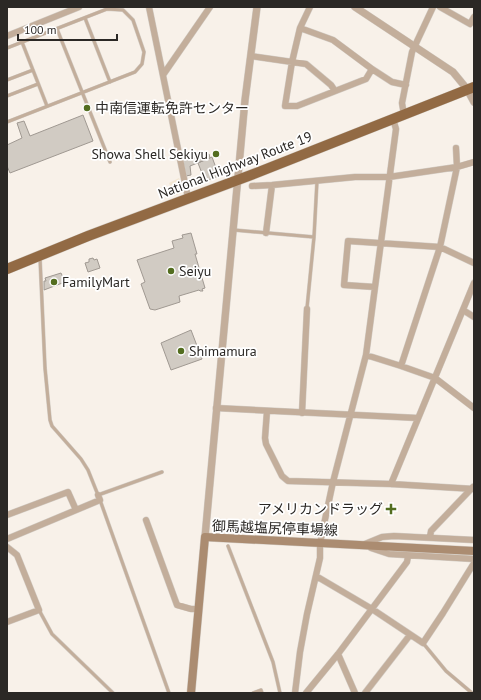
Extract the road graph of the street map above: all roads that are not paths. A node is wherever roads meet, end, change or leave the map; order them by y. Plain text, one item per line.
1 (79, 7) edge
2 (149, 7) edge
3 (210, 7) edge
4 (257, 7) edge
5 (310, 7) edge
6 (355, 7) edge
7 (369, 7) edge
8 (433, 7) edge
9 (440, 7) edge
10 (365, 14) junction
11 (474, 17) edge
12 (85, 18) junction
13 (300, 28) junction
14 (57, 29) junction
15 (7, 36) edge
16 (22, 42) junction
17 (415, 46) junction
18 (7, 48) edge
19 (251, 56) junction
20 (292, 62) junction
21 (372, 69) junction
22 (33, 70) junction
23 (163, 75) junction
24 (7, 80) edge
25 (110, 82) junction
26 (38, 84) junction
27 (406, 85) junction
28 (471, 88) edge
29 (82, 92) junction
30 (335, 92) junction
31 (7, 96) edge
32 (474, 102) edge
33 (47, 106) junction
34 (404, 114) junction
35 (393, 119) junction
36 (7, 122) edge
37 (456, 148) dead end
38 (110, 162) dead end
39 (474, 162) edge
40 (457, 167) junction
41 (389, 177) junction
42 (237, 180) junction
43 (317, 181) junction
44 (272, 185) junction
45 (252, 186) dead end
46 (188, 198) junction
47 (232, 230) junction
48 (266, 233) junction
49 (314, 237) junction
50 (381, 243) junction
51 (440, 247) junction
52 (40, 256) junction
53 (474, 264) edge
54 (7, 269) edge
55 (474, 283) edge
56 (375, 287) junction
57 (307, 309) joint
58 (463, 310) junction
59 (474, 317) edge
60 (366, 355) junction
61 (401, 366) junction
62 (435, 378) junction
63 (473, 406) edge
64 (216, 408) junction
65 (267, 411) junction
66 (302, 413) junction
67 (351, 415) junction
68 (418, 418) junction
69 (162, 472) dead end
70 (333, 482) junction
71 (390, 484) junction
72 (473, 488) edge
73 (99, 498) junction
74 (76, 510) junction
75 (7, 515) edge
76 (146, 520) dead end
77 (205, 538) junction
78 (430, 538) junction
79 (7, 539) edge
80 (474, 540) edge
81 (320, 543) junction
82 (364, 545) junction
83 (228, 546) dead end
84 (7, 547) edge
85 (474, 551) edge
86 (408, 556) junction
87 (474, 559) edge
88 (474, 563) edge
89 (316, 576) junction
90 (198, 609) junction
91 (372, 609) junction
92 (39, 610) junction
93 (7, 622) edge
94 (410, 635) junction
95 (423, 643) junction
96 (338, 654) junction
97 (113, 693) edge
98 (169, 693) edge
99 (191, 693) edge
100 (253, 693) edge
101 (262, 693) edge
102 (280, 693) edge
103 (295, 693) edge
104 (306, 693) edge
105 (355, 693) edge
106 (365, 693) edge
107 (472, 693) edge

1 - 15 street
2 - 23 street
3 - 23 street
4 - 19 street
5 - 13 street
6 - 10 street
7 - 10 street
8 - 17 street
9 - 11 street
10 - 17 street
12 - 14 lane
12 - 25 lane
12 - 25 lane
13 - 20 street
13 - 21 street
14 - 16 lane
14 - 29 lane
16 - 18 lane
16 - 22 lane
17 - 27 street
17 - 28 street
19 - 20 street
19 - 42 street
20 - 30 street
20 - 30 street
21 - 27 street
21 - 30 street
22 - 24 lane
22 - 26 lane
23 - 46 street
25 - 29 lane
26 - 31 lane
26 - 33 lane
27 - 34 street
28 - 32 street
28 - 34 highway, National Highway Route 19
29 - 33 lane
29 - 38 lane
33 - 36 lane
34 - 35 highway, National Highway Route 19
35 - 41 street
35 - 42 highway, National Highway Route 19
37 - 40 street
39 - 40 street
40 - 41 street
40 - 51 street
41 - 43 street
41 - 50 street
42 - 46 highway, National Highway Route 19
42 - 47 street
43 - 44 street
43 - 49 lane
44 - 45 street
44 - 48 street
46 - 52 highway, National Highway Route 19
47 - 48 lane
47 - 64 street
48 - 49 lane
49 - 57 lane
50 - 51 street
50 - 56 street
50 - 56 street
51 - 53 street
51 - 61 street
52 - 54 highway, National Highway Route 19
52 - 73 lane
55 - 58 street
56 - 60 street
57 - 66 street
58 - 59 street
58 - 62 street
60 - 61 street
60 - 67 street
61 - 62 street
62 - 63 street
62 - 68 street
64 - 65 street
64 - 77 street
65 - 66 street
65 - 70 street
66 - 67 street
67 - 68 street
67 - 70 street
68 - 71 street
69 - 73 lane
70 - 71 street
70 - 81 street
71 - 72 street
72 - 78 street
73 - 74 street
73 - 98 lane
74 - 75 street
74 - 79 street
76 - 90 street
77 - 81 main road, 御馬越塩尻停車場線
77 - 90 main road, 御馬越塩尻停車場線
78 - 80 street
78 - 82 street
81 - 82 main road, 御馬越塩尻停車場線
81 - 89 street
82 - 85 main road, 御馬越塩尻停車場線
82 - 86 street
83 - 102 lane
84 - 92 street
86 - 87 street
86 - 91 street
88 - 95 street
89 - 91 street
89 - 103 street
90 - 99 main road, 御馬越塩尻停車場線
91 - 94 street
91 - 96 street
92 - 93 street
92 - 97 lane
94 - 95 street
94 - 106 street
95 - 107 lane
96 - 104 street
96 - 105 street
100 - 101 lane

